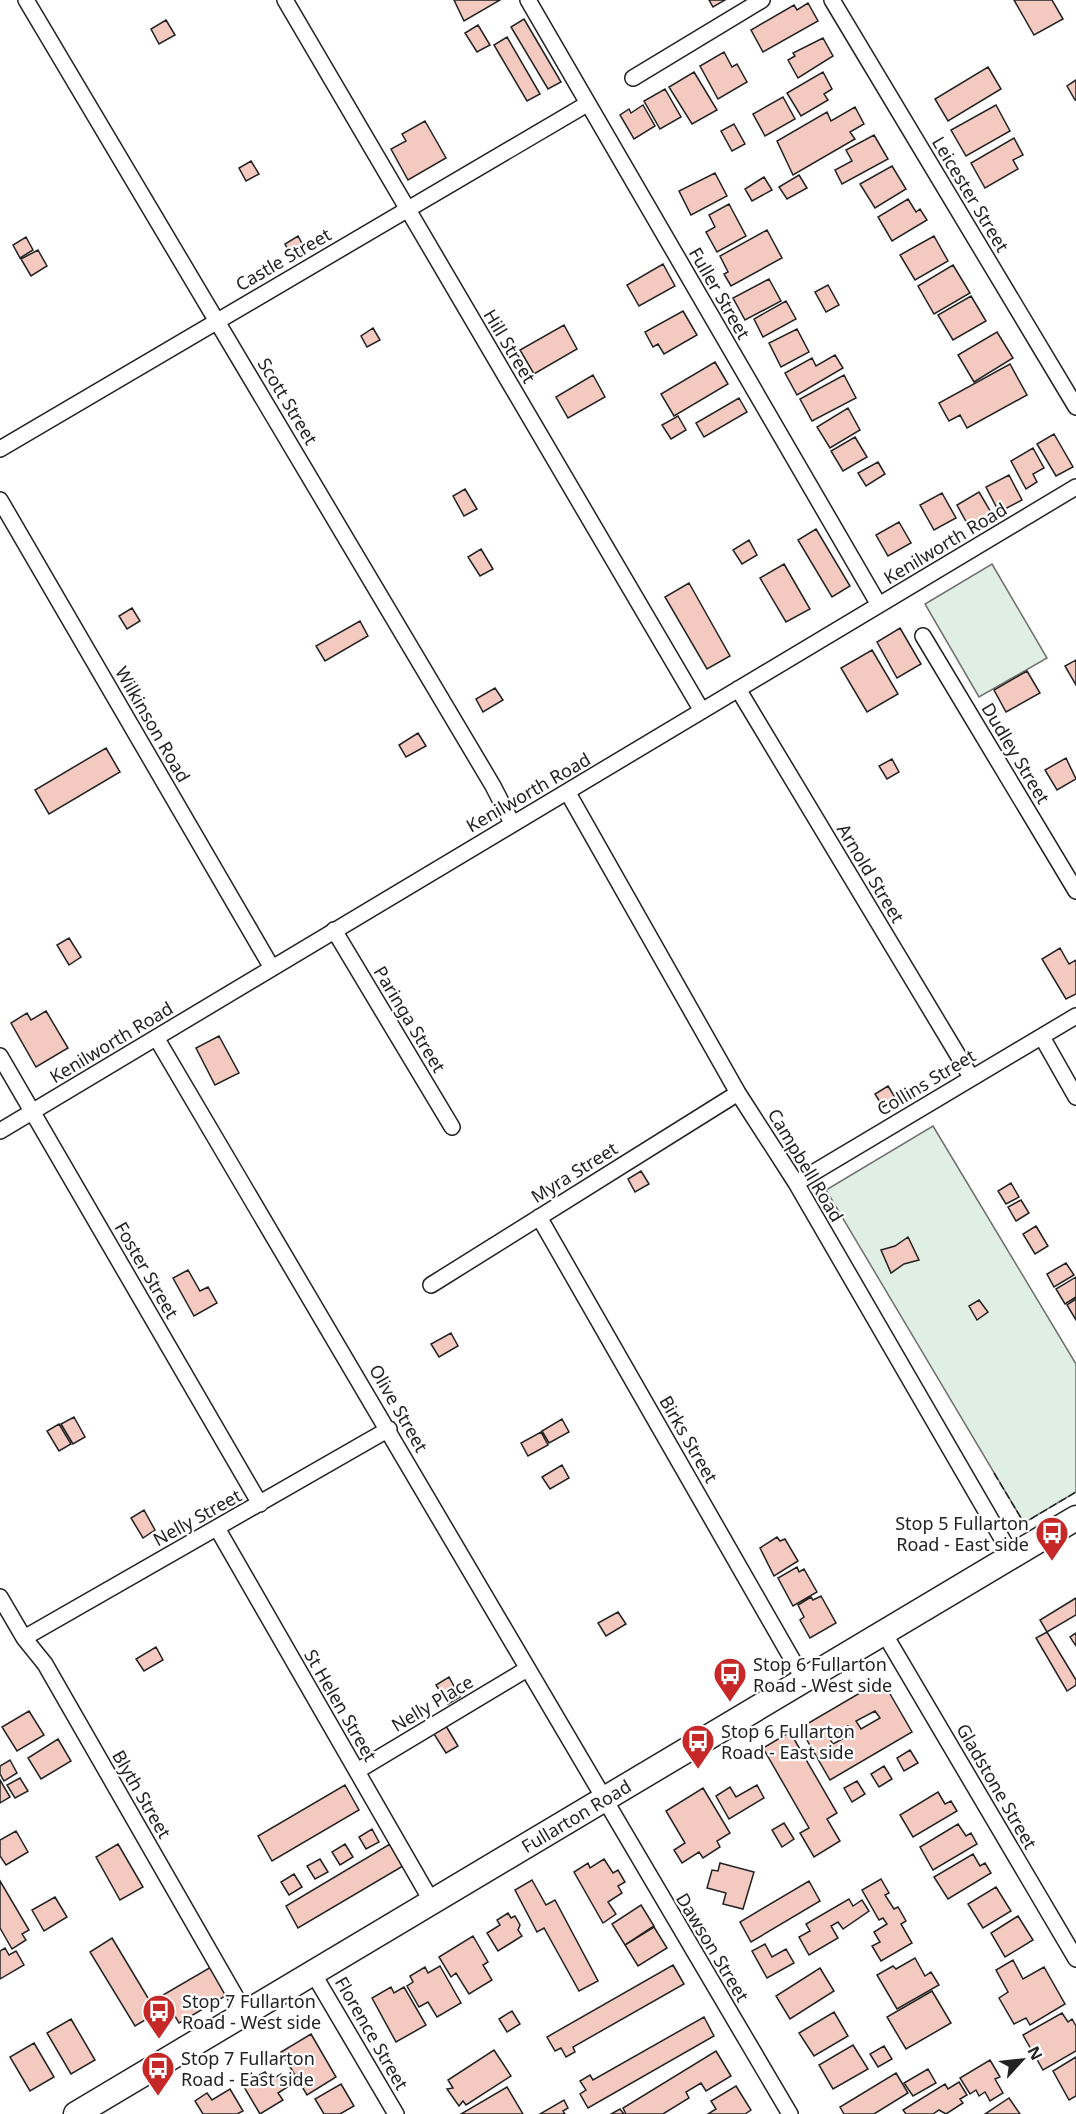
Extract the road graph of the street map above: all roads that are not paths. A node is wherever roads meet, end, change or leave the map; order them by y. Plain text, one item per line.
1 (26, 0) edge
2 (285, 0) edge
3 (528, 0) edge
4 (762, 0) edge
5 (832, 0) edge
6 (633, 78) dead end
7 (587, 104) junction
8 (408, 210) junction
9 (217, 320) junction
10 (1076, 407) edge
11 (0, 449) edge
12 (1076, 487) edge
13 (0, 500) edge
14 (879, 605) junction
15 (923, 636) dead end
16 (738, 689) junction
17 (702, 711) junction
18 (568, 793) junction
19 (512, 823) junction
20 (1076, 891) edge
21 (334, 930) junction
22 (272, 968) junction
23 (1076, 1016) edge
24 (1042, 1037) junction
25 (157, 1039) junction
26 (0, 1056) edge
27 (971, 1077) junction
28 (738, 1093) junction
29 (1076, 1097) edge
30 (33, 1112) junction
31 (452, 1127) dead end
32 (0, 1131) edge
33 (796, 1183) junction
34 (539, 1217) junction
35 (431, 1285) dead end
36 (389, 1430) junction
37 (260, 1504) junction
38 (1076, 1518) edge
39 (217, 1528) junction
40 (1012, 1556) junction
41 (0, 1597) edge
42 (884, 1633) junction
43 (24, 1638) junction
44 (527, 1669) junction
45 (804, 1680) junction
46 (357, 1771) junction
47 (603, 1800) junction
48 (432, 1902) junction
49 (1076, 1959) edge
50 (313, 1972) junction
51 (245, 2013) junction
52 (76, 2114) edge
53 (396, 2114) edge
54 (790, 2114) edge

1 - 9 street, Scott Street
2 - 8 street, Hill Street
3 - 7 street, Fuller Street
4 - 6 street
5 - 10 street, Leicester Street
7 - 8 street, Castle Street
7 - 14 street, Fuller Street
8 - 9 street, Castle Street
8 - 17 street, Hill Street
9 - 11 street, Castle Street
9 - 19 street, Scott Street
12 - 14 street, Kenilworth Road
13 - 22 street, Wilkinson Road
14 - 16 street, Kenilworth Road
15 - 20 street, Dudley Street
16 - 17 street, Kenilworth Road
16 - 27 street, Arnold Street
17 - 18 street, Kenilworth Road
18 - 19 street, Kenilworth Road
18 - 28 street, Campbell Road
19 - 21 street, Kenilworth Road
21 - 22 street, Kenilworth Road
21 - 31 street, Paringa Street
22 - 25 street, Kenilworth Road
23 - 24 street, Collins Street
24 - 27 street, Collins Street
24 - 29 street
25 - 30 street, Kenilworth Road
25 - 36 street, Olive Street
26 - 30 street, Foster Street
27 - 33 street, Collins Street
28 - 33 street, Campbell Road
28 - 34 street, Myra Street
30 - 32 street, Kenilworth Road
30 - 37 street, Foster Street
33 - 40 street, Campbell Road
34 - 35 street, Myra Street
34 - 45 street, Birks Street
36 - 37 street, Nelly Street
36 - 44 street, Olive Street
37 - 39 street, Nelly Street
38 - 40 main road, Fullarton Road
39 - 43 street, Nelly Street
39 - 46 street, St Helen Street
40 - 42 main road, Fullarton Road
41 - 43 street, Blyth Street
42 - 45 main road, Fullarton Road
42 - 49 street, Gladstone Street
43 - 51 street, Blyth Street
44 - 46 street, Nelly Place
44 - 47 street, Olive Street
45 - 47 main road, Fullarton Road
46 - 48 street, St Helen Street
47 - 48 main road, Fullarton Road
47 - 54 street, Dawson Street
48 - 50 main road, Fullarton Road
50 - 51 main road, Fullarton Road
50 - 53 street, Florence Street
51 - 52 main road, Fullarton Road

